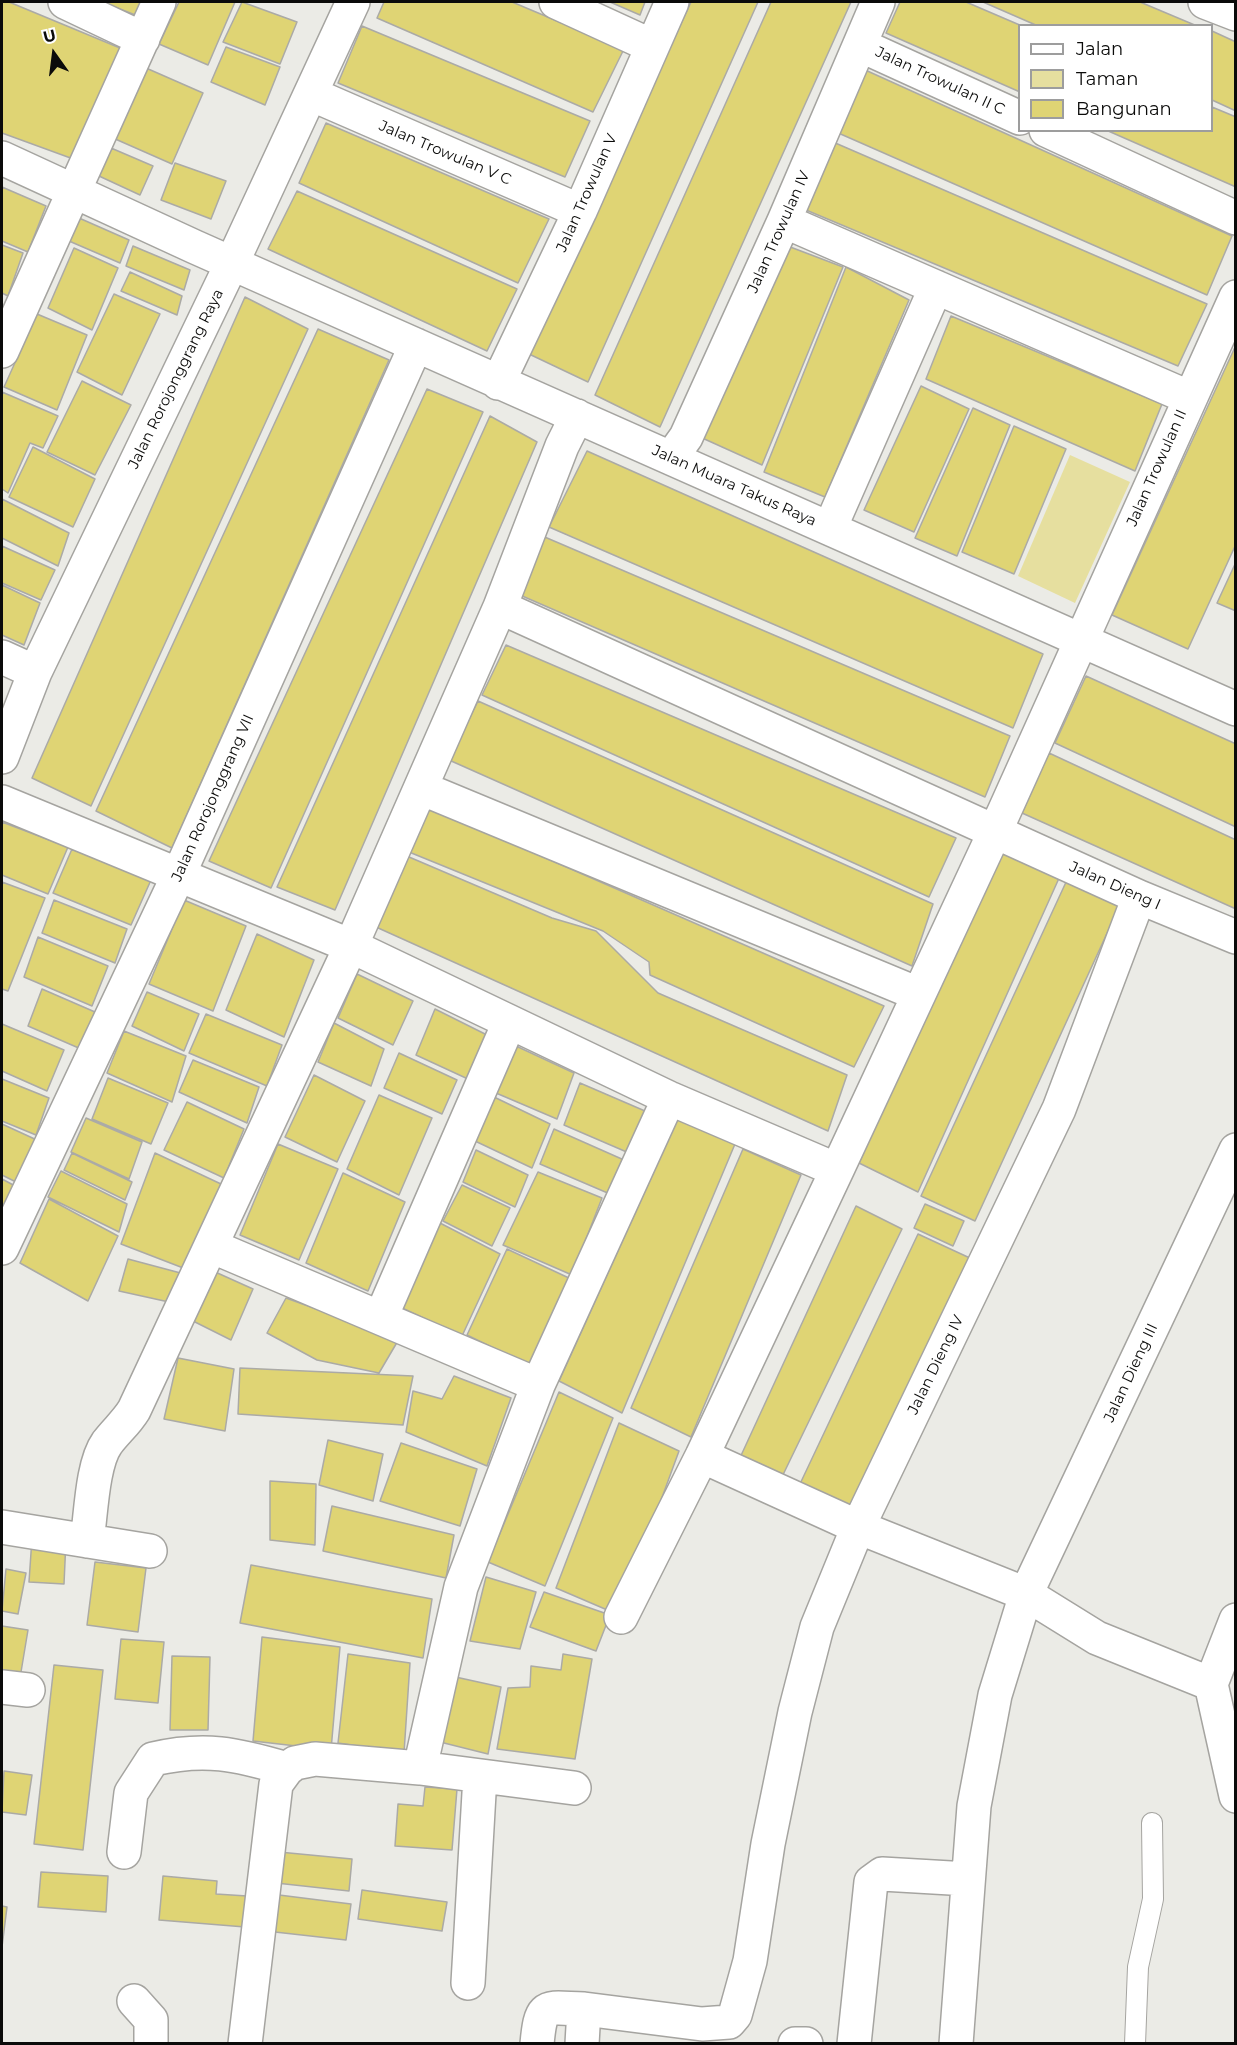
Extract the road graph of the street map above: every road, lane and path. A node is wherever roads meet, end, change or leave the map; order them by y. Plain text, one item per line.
1 (65, 2) edge
2 (159, 2) edge
3 (353, 2) edge
4 (556, 2) edge
5 (672, 2) edge
6 (878, 2) edge
7 (1205, 2) edge
8 (1236, 14) edge
9 (143, 39) junction
10 (860, 45) junction
11 (652, 46) junction
12 (311, 94) junction
13 (1018, 117) edge
14 (1050, 132) edge
15 (2, 158) edge
16 (75, 192) junction
17 (580, 211) junction
18 (1236, 218) edge
19 (784, 221) junction
20 (232, 263) junction
21 (936, 287) junction
22 (1236, 297) edge
23 (416, 345) junction
24 (2, 351) edge
25 (498, 383) junction
26 (1188, 397) junction
27 (577, 416) junction
28 (671, 458) junction
29 (830, 528) junction
30 (500, 607) junction
31 (1081, 641) junction
32 (2, 657) edge
33 (34, 672) junction
34 (1236, 709) edge
35 (2, 757) edge
36 (421, 788) junction
37 (2, 802) edge
38 (995, 832) junction
39 (179, 874) junction
40 (1139, 897) junction
41 (1236, 937) edge
42 (351, 946) junction
43 (918, 994) junction
44 (509, 1023) junction
45 (669, 1098) junction
46 (1236, 1150) edge
47 (837, 1170) junction
48 (211, 1246) junction
49 (2, 1248) edge
50 (381, 1317) junction
51 (538, 1385) junction
52 (702, 1456) junction
53 (2, 1527) edge
54 (858, 1527) junction
55 (87, 1541) junction
56 (150, 1551) dead end
57 (1026, 1594) junction
58 (621, 1617) dead end
59 (1236, 1620) edge
60 (1211, 1684) junction
61 (420, 1768) junction
62 (287, 1769) junction
63 (480, 1776) junction
64 (574, 1788) dead end
65 (1236, 1796) edge
66 (1152, 1823) dead end
67 (124, 1852) dead end
68 (968, 1879) junction
69 (468, 1983) dead end
70 (134, 2001) dead end
71 (584, 2009) junction
72 (151, 2043) edge
73 (245, 2043) edge
74 (537, 2043) edge
75 (582, 2043) edge
76 (795, 2043) edge
77 (806, 2043) edge
78 (854, 2043) edge
79 (956, 2043) edge
80 (1135, 2043) edge

1 - 9 street
2 - 9 street
3 - 12 street, Jalan Rorojonggrang Raya
4 - 11 street
5 - 11 street, Jalan Trowulan V
6 - 10 street, Jalan Trowulan IV
7 - 8 street
9 - 16 street
10 - 13 street, Jalan Trowulan II C
10 - 19 street, Jalan Trowulan IV
11 - 17 street, Jalan Trowulan V
12 - 17 street, Jalan Trowulan V C
12 - 20 street, Jalan Rorojonggrang Raya
14 - 18 street
15 - 16 street, Jalan Muara Takus Raya
16 - 20 street, Jalan Muara Takus Raya
16 - 24 street
17 - 25 street, Jalan Trowulan V
19 - 21 street
19 - 28 street, Jalan Trowulan IV
20 - 23 street, Jalan Muara Takus Raya
20 - 33 street, Jalan Rorojonggrang Raya
21 - 26 street
21 - 29 street
22 - 26 street, Jalan Trowulan II
23 - 25 street, Jalan Muara Takus Raya
23 - 39 street, Jalan Rorojonggrang VII
25 - 27 street, Jalan Muara Takus Raya
26 - 31 street, Jalan Trowulan II
27 - 28 street, Jalan Muara Takus Raya
27 - 30 street
28 - 29 street, Jalan Muara Takus Raya
29 - 31 street, Jalan Muara Takus Raya
30 - 36 street
30 - 38 street, Jalan Dieng I
31 - 34 street, Jalan Muara Takus Raya
31 - 38 street, Jalan Trowulan II
32 - 33 street
33 - 35 street, Jalan Rorojonggrang Raya
36 - 42 street
36 - 43 street
37 - 39 street
38 - 40 street, Jalan Dieng I
38 - 43 street, Jalan Trowulan II
39 - 42 street
39 - 49 street, Jalan Rorojonggrang VII
40 - 41 street, Jalan Dieng I
40 - 54 street, Jalan Dieng IV
42 - 44 street
42 - 48 street
43 - 47 street, Jalan Trowulan II
44 - 45 street
44 - 50 street
45 - 47 street
45 - 51 street
46 - 57 street, Jalan Dieng III
47 - 52 street, Jalan Trowulan II
48 - 50 street
48 - 55 street
50 - 51 street
51 - 61 street
52 - 54 street
52 - 58 street, Jalan Trowulan II
53 - 55 street
54 - 57 street
54 - 71 street, Jalan Dieng IV
55 - 56 street
57 - 60 street
57 - 68 street, Jalan Dieng III
59 - 60 street
60 - 65 street
61 - 62 street
61 - 63 street
62 - 67 street
62 - 73 street
63 - 64 street
63 - 69 street
66 - 80 lane
68 - 78 street
68 - 79 street, Jalan Dieng III
70 - 72 street
71 - 74 street
71 - 75 street
76 - 77 street

